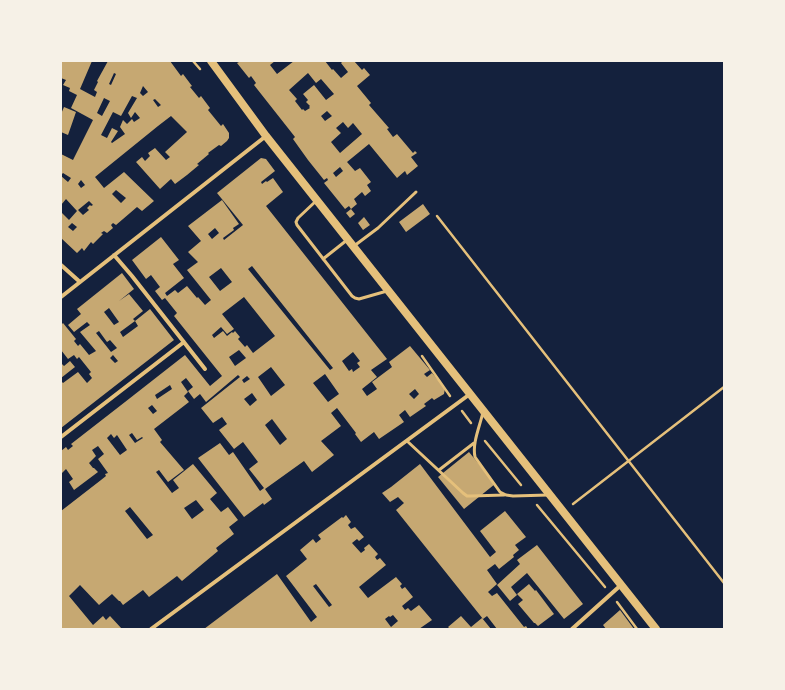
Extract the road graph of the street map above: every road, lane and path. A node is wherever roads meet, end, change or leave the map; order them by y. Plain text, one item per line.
1 (211, 61) edge
2 (266, 136) junction
3 (416, 192) dead end
4 (317, 200) junction
5 (438, 216) dead end
6 (348, 239) junction
7 (354, 246) junction
8 (114, 255) junction
9 (323, 259) junction
10 (61, 265) edge
11 (80, 282) junction
12 (388, 290) junction
13 (61, 297) edge
14 (184, 342) junction
15 (205, 369) dead end
16 (724, 387) edge
17 (470, 394) junction
18 (484, 412) junction
19 (61, 437) edge
20 (407, 441) junction
21 (475, 443) junction
22 (628, 461) junction
23 (439, 470) junction
24 (506, 495) junction
25 (549, 495) junction
26 (563, 512) junction
27 (724, 583) edge
28 (621, 585) junction
29 (151, 629) edge
30 (572, 629) edge
31 (656, 629) edge

1 - 2 main road
2 - 4 main road
2 - 8 street
3 - 7 lane
4 - 6 main road
4 - 9 lane
5 - 22 path
6 - 7 main road
6 - 9 lane
7 - 12 main road
8 - 11 street
8 - 14 street
9 - 12 lane
10 - 11 street
11 - 13 street
12 - 17 main road
14 - 15 street
14 - 19 street
16 - 22 path
17 - 18 main road
17 - 20 street
18 - 21 lane
18 - 25 main road
20 - 23 lane
20 - 29 street
21 - 23 lane
21 - 24 lane
22 - 26 path
22 - 27 path
23 - 24 lane
24 - 25 lane
25 - 26 main road
26 - 28 main road
28 - 30 street
28 - 31 main road

